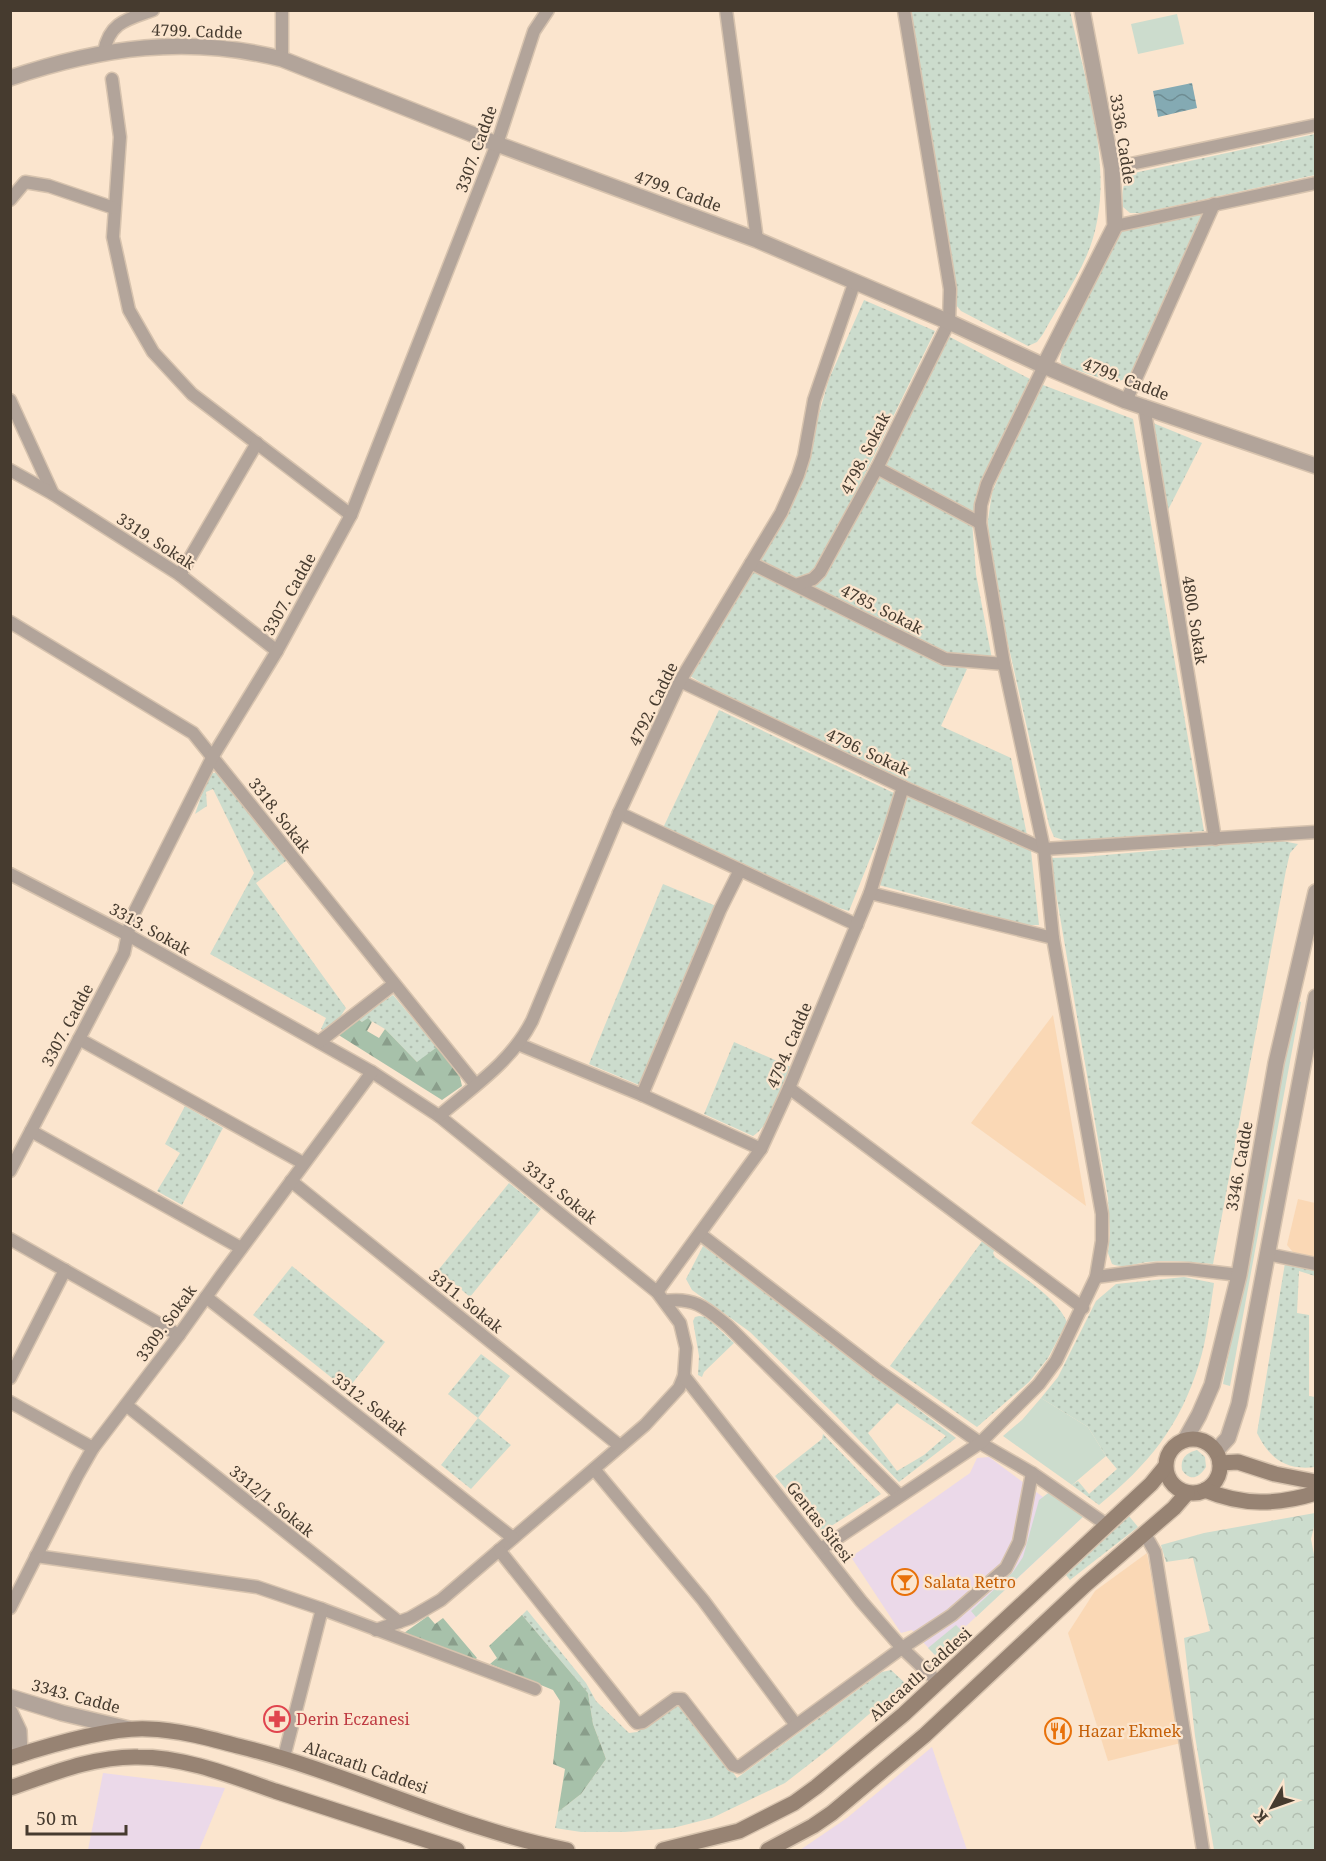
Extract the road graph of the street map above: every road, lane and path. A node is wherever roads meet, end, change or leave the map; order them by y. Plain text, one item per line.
1 (153, 10) edge
2 (282, 10) edge
3 (548, 10) edge
4 (726, 10) edge
5 (904, 10) edge
6 (1082, 10) edge
7 (104, 52) junction
8 (282, 59) junction
9 (10, 78) edge
10 (112, 79) dead end
11 (1316, 125) edge
12 (497, 144) junction
13 (1112, 168) junction
14 (1316, 183) edge
15 (10, 200) edge
16 (1214, 204) junction
17 (114, 208) junction
18 (1115, 226) junction
19 (757, 240) junction
20 (855, 281) junction
21 (949, 322) junction
22 (1044, 366) junction
23 (10, 400) edge
24 (1126, 401) junction
25 (1144, 406) junction
26 (257, 444) junction
27 (1316, 466) edge
28 (877, 468) junction
29 (10, 470) edge
30 (52, 494) junction
31 (351, 515) junction
32 (980, 523) junction
33 (751, 563) junction
34 (180, 575) junction
35 (795, 585) junction
36 (10, 622) edge
37 (277, 651) junction
38 (1004, 664) junction
39 (680, 681) junction
40 (213, 756) junction
41 (903, 787) junction
42 (619, 813) junction
43 (1316, 832) edge
44 (1215, 839) junction
45 (1044, 849) junction
46 (740, 870) junction
47 (10, 874) edge
48 (1316, 892) edge
49 (870, 893) junction
50 (857, 925) junction
51 (128, 935) junction
52 (1053, 938) junction
53 (394, 984) junction
54 (1316, 997) edge
55 (79, 1039) junction
56 (319, 1042) junction
57 (518, 1044) junction
58 (372, 1072) junction
59 (475, 1084) junction
60 (789, 1088) junction
61 (642, 1095) junction
62 (439, 1116) junction
63 (31, 1131) junction
64 (761, 1149) junction
65 (303, 1163) junction
66 (10, 1171) edge
67 (291, 1181) junction
68 (700, 1234) junction
69 (10, 1239) edge
70 (241, 1248) junction
71 (1267, 1254) junction
72 (1316, 1264) edge
73 (65, 1270) junction
74 (1239, 1275) junction
75 (1096, 1277) junction
76 (661, 1296) junction
77 (206, 1297) junction
78 (1083, 1308) junction
79 (179, 1335) junction
80 (684, 1376) junction
81 (10, 1378) edge
82 (10, 1402) edge
83 (126, 1405) junction
84 (1185, 1440) junction
85 (980, 1443) junction
86 (620, 1446) junction
87 (93, 1448) junction
88 (1218, 1457) junction
89 (1165, 1467) junction
90 (594, 1469) junction
91 (1032, 1473) junction
92 (1316, 1482) edge
93 (1205, 1491) junction
94 (1187, 1493) junction
95 (1316, 1494) edge
96 (899, 1496) junction
97 (1107, 1525) junction
98 (1145, 1533) junction
99 (513, 1538) junction
100 (820, 1549) junction
101 (499, 1550) junction
102 (36, 1556) junction
103 (10, 1608) edge
104 (322, 1609) junction
105 (399, 1622) junction
106 (376, 1630) junction
107 (902, 1648) junction
108 (938, 1682) junction
109 (535, 1689) dead end
110 (10, 1697) edge
111 (10, 1712) edge
112 (796, 1725) junction
113 (132, 1730) junction
114 (15, 1756) edge
115 (284, 1757) junction
116 (10, 1788) edge
117 (457, 1851) edge
118 (567, 1851) edge
119 (663, 1851) edge
120 (768, 1851) edge
121 (1203, 1851) edge

1 - 7 street
2 - 8 street
3 - 12 street, 3307. Cadde
4 - 19 street
5 - 21 street
6 - 13 street, 3336. Cadde
7 - 8 street, 4799. Cadde
7 - 9 street, 4799. Cadde
8 - 12 street, 4799. Cadde
10 - 17 street
11 - 13 street
12 - 19 street, 4799. Cadde
12 - 31 street, 3307. Cadde
13 - 18 street, 3336. Cadde
14 - 16 street
15 - 17 street
16 - 18 street
16 - 24 street
17 - 26 street
18 - 22 street, 3336. Cadde
19 - 20 street, 4799. Cadde
20 - 21 street, 4799. Cadde
20 - 33 street, 4792. Cadde
21 - 22 street, 4799. Cadde
21 - 28 street, 4798. Sokak
22 - 24 street, 4799. Cadde
22 - 32 street
23 - 30 street
24 - 25 street, 4799. Cadde
25 - 27 street, 4799. Cadde
25 - 44 street, 4800. Sokak
26 - 31 street
26 - 34 street
28 - 32 street
28 - 35 street, 4798. Sokak
29 - 30 street, 3319. Sokak
30 - 34 street, 3319. Sokak
31 - 37 street, 3307. Cadde
32 - 38 street
33 - 35 street, 4785. Sokak
33 - 39 street, 4792. Cadde
34 - 37 street, 3319. Sokak
35 - 38 street, 4785. Sokak
36 - 40 street, 3318. Sokak
37 - 40 street, 3307. Cadde
38 - 45 street
39 - 41 street, 4796. Sokak
39 - 42 street, 4792. Cadde
40 - 51 street, 3307. Cadde
40 - 53 street, 3318. Sokak
41 - 45 street, 4796. Sokak
41 - 49 street, 4794. Cadde
42 - 46 street
42 - 57 street, 4792. Cadde
43 - 44 street
44 - 45 street
45 - 52 street
46 - 50 street
46 - 61 street
47 - 51 street, 3313. Sokak
48 - 74 street, 3346. Cadde
49 - 50 street, 4794. Cadde
49 - 52 street
50 - 60 street, 4794. Cadde
51 - 55 street, 3307. Cadde
51 - 56 street, 3313. Sokak
52 - 75 street
53 - 56 street
53 - 59 street, 3318. Sokak
54 - 71 street
55 - 63 street, 3307. Cadde
55 - 65 street
56 - 58 street, 3313. Sokak
57 - 59 street, 4792. Cadde
57 - 61 street
58 - 62 street, 3313. Sokak
58 - 65 street, 3309. Sokak
59 - 62 street, 4792. Cadde
60 - 64 street, 4794. Cadde
60 - 78 street
61 - 64 street
62 - 76 street, 3313. Sokak
63 - 66 street, 3307. Cadde
63 - 70 street
64 - 68 street, 4794. Cadde
65 - 67 street, 3309. Sokak
67 - 70 street, 3309. Sokak
67 - 86 street, 3311. Sokak
68 - 76 street, 4794. Cadde
68 - 85 street
69 - 73 street
70 - 77 street, 3309. Sokak
71 - 72 street
71 - 88 street
73 - 79 street
73 - 81 street
74 - 75 street
74 - 84 street, 3346. Cadde
75 - 78 street
76 - 80 street, 3313. Sokak
76 - 96 street
77 - 79 street, 3309. Sokak
77 - 99 street, 3312. Sokak
78 - 85 street
79 - 83 street, 3309. Sokak
80 - 86 street
80 - 100 street, Gentas Sitesi
82 - 87 street
83 - 87 street, 3309. Sokak
83 - 105 street, 3312/1. Sokak
84 - 88 main road
84 - 89 main road
85 - 91 street
85 - 96 street
86 - 90 street
87 - 102 street, 3309. Sokak
88 - 92 main road
88 - 93 main road
89 - 94 main road
89 - 97 main road, Alacaatlı Caddesi
90 - 99 street
90 - 112 street
91 - 97 street
91 - 107 street
93 - 94 main road
93 - 95 main road
94 - 98 main road
96 - 100 street
97 - 108 main road, Alacaatlı Caddesi
98 - 120 main road
98 - 121 street
99 - 101 street
100 - 107 street, Gentas Sitesi
101 - 105 street
101 - 112 street
102 - 103 street, 3309. Sokak
102 - 104 street
104 - 106 street
104 - 115 street
105 - 106 street
106 - 109 street
107 - 108 street, Gentas Sitesi
107 - 112 street
108 - 119 main road, Alacaatlı Caddesi
110 - 113 street, 3343. Cadde
111 - 114 street
113 - 114 main road, Alacaatlı Caddesi
113 - 115 main road, Alacaatlı Caddesi
115 - 118 main road, Alacaatlı Caddesi
116 - 117 main road

